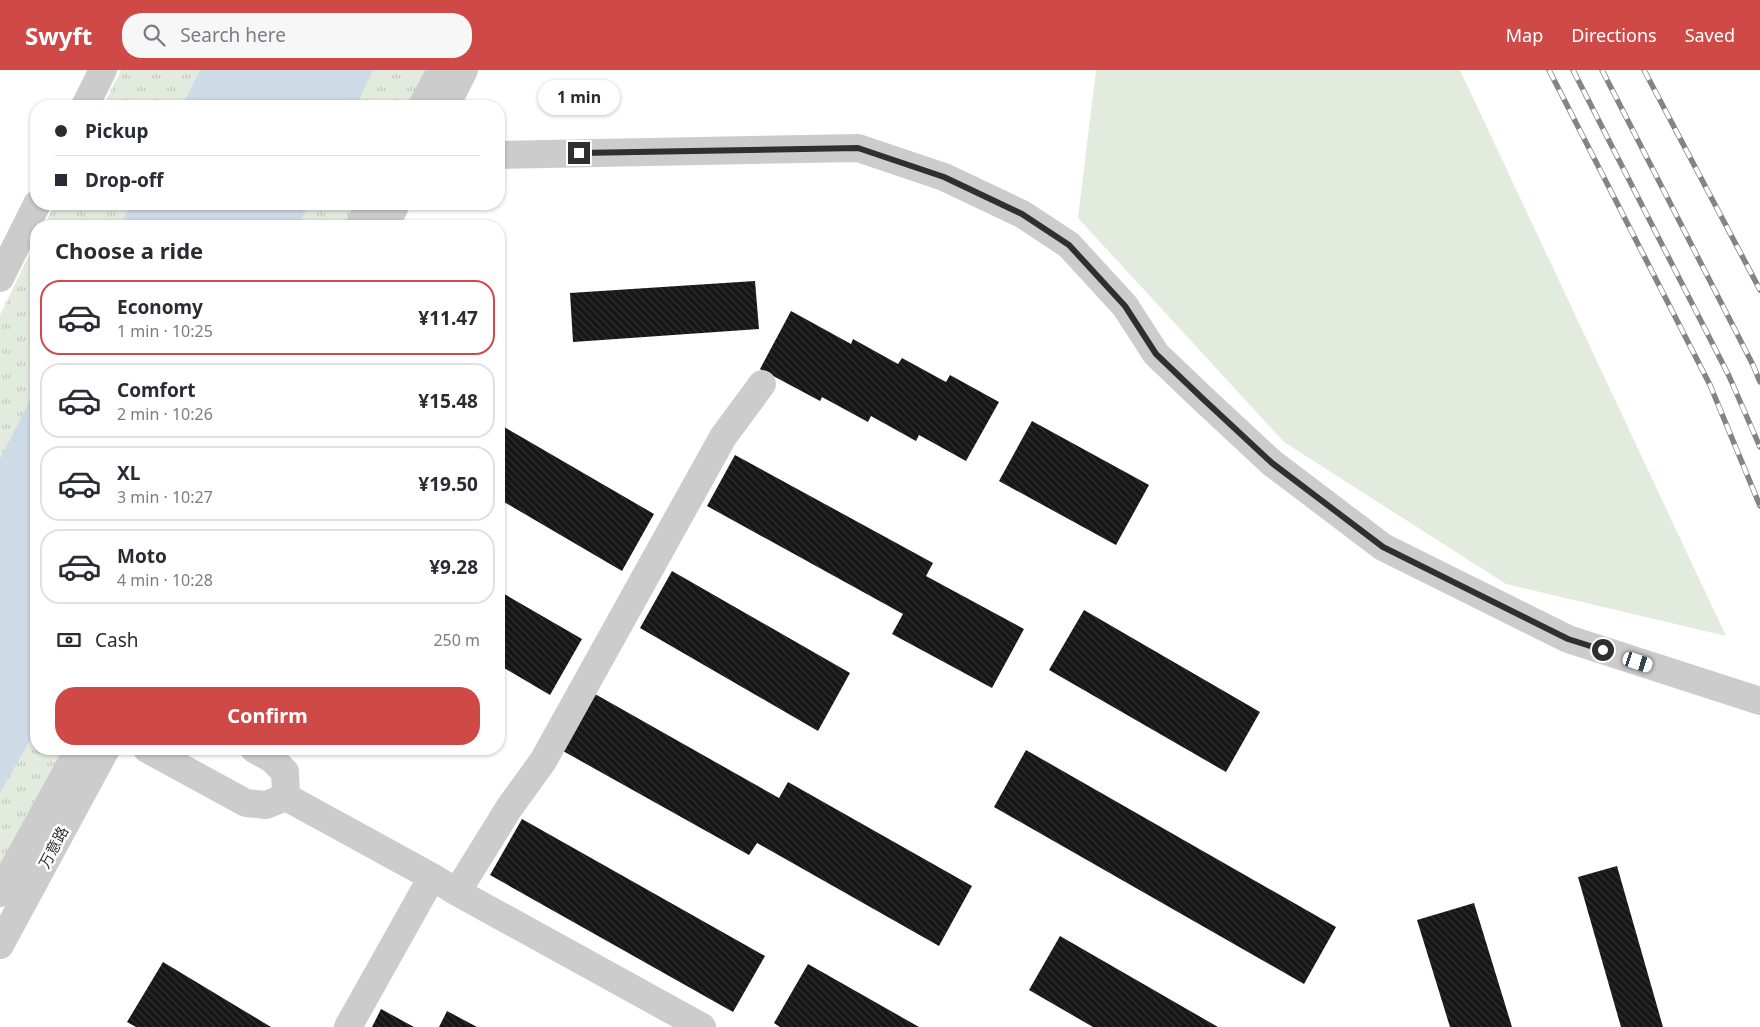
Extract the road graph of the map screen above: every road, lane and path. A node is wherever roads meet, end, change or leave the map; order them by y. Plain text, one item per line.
1 (103, 70) edge
2 (441, 70) edge
3 (464, 70) edge
4 (88, 100) edge
5 (425, 100) edge
6 (449, 100) edge
7 (505, 155) edge
8 (34, 210) edge
9 (0, 278) edge
10 (762, 384) dead end
11 (1760, 701) edge
12 (76, 755) edge
13 (103, 755) edge
14 (158, 755) edge
15 (265, 755) edge
16 (286, 797) junction
17 (432, 877) junction
18 (457, 892) junction
19 (0, 893) edge
20 (0, 945) edge
21 (348, 1027) edge
22 (702, 1027) edge

1 - 4 street
2 - 5 street
3 - 6 street
7 - 11 street
8 - 9 street
10 - 18 street
12 - 19 street, 万意路
13 - 20 street, 万意路
14 - 16 street
15 - 16 street
16 - 17 street
17 - 18 street
17 - 21 street
18 - 22 street

